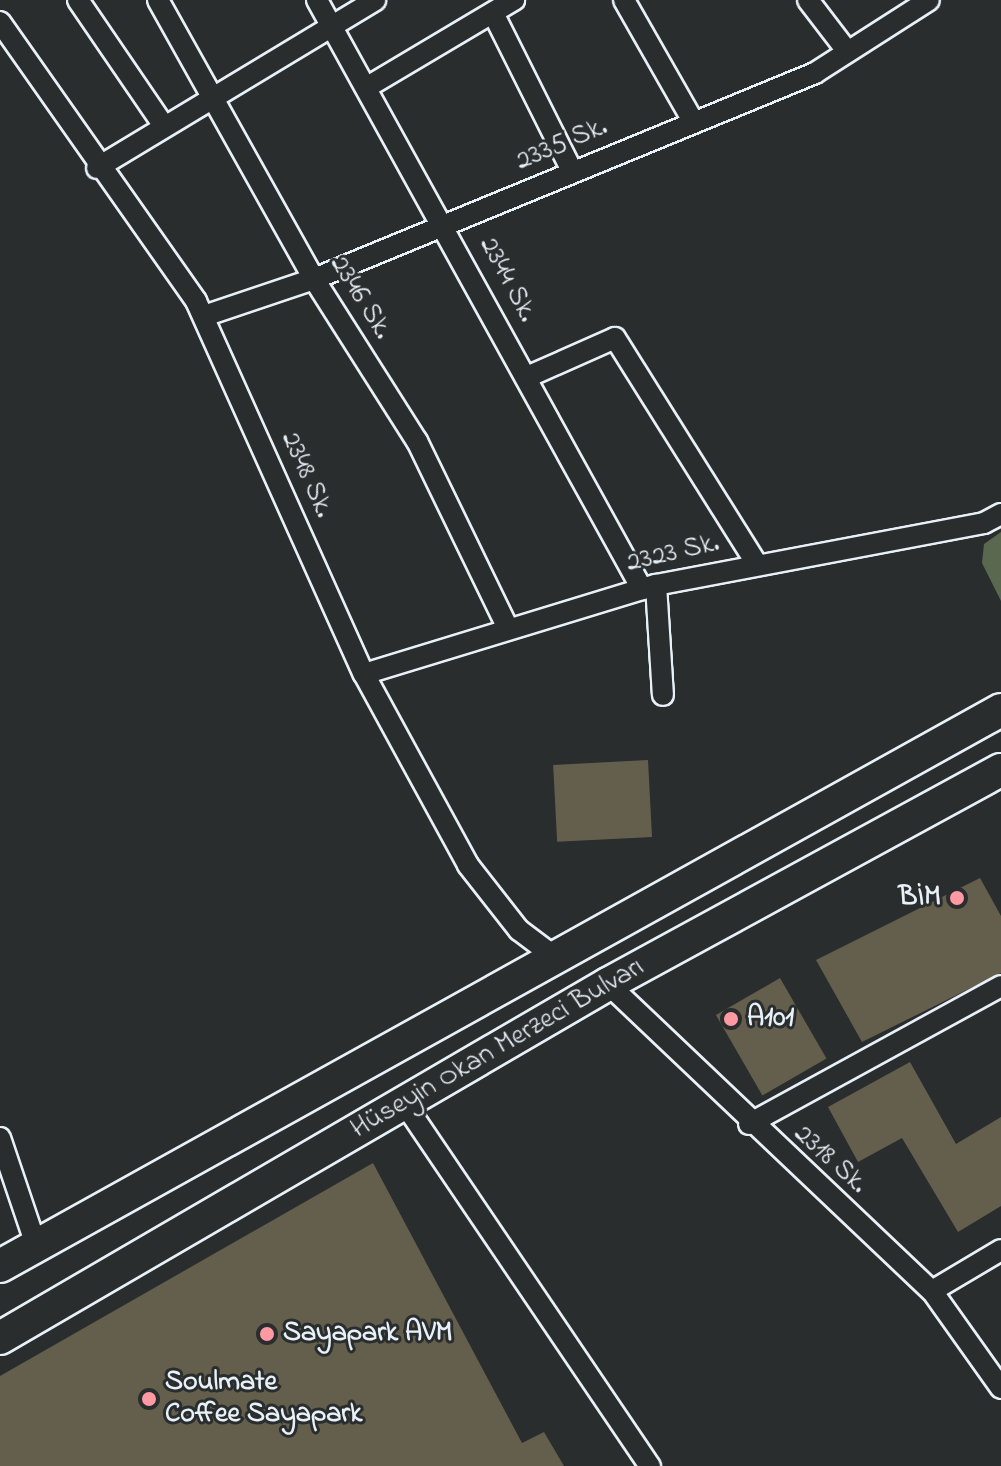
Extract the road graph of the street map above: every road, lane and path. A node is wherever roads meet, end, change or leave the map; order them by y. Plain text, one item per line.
1 (78, 0) edge
2 (158, 0) edge
3 (317, 0) edge
4 (375, 0) edge
5 (514, 0) edge
6 (624, 0) edge
7 (808, 0) edge
8 (929, 0) edge
9 (493, 13) junction
10 (0, 22) edge
11 (332, 27) junction
12 (847, 51) junction
13 (369, 86) junction
14 (208, 97) junction
15 (693, 121) junction
16 (164, 126) junction
17 (97, 168) junction
18 (572, 171) junction
19 (443, 225) junction
20 (314, 279) junction
21 (204, 316) junction
22 (527, 377) junction
23 (1001, 514) edge
24 (756, 563) junction
25 (649, 587) junction
26 (508, 628) junction
27 (364, 674) junction
28 (663, 695) dead end
29 (1001, 710) edge
30 (1001, 770) edge
31 (551, 954) junction
32 (608, 984) junction
33 (1001, 986) edge
34 (404, 1103) junction
35 (749, 1124) junction
36 (0, 1138) edge
37 (36, 1245) junction
38 (1001, 1250) edge
39 (0, 1266) edge
40 (932, 1291) junction
41 (0, 1338) edge
42 (1001, 1388) edge
43 (650, 1466) edge

1 - 16 street
2 - 14 street, 2346 Sk.
3 - 11 street, 2344 Sk.
4 - 11 street
5 - 9 street
6 - 15 street
7 - 12 street
8 - 12 street, 2335 Sk.
9 - 13 street
9 - 18 street
10 - 17 street, 2348 Sk.
11 - 13 street, 2344 Sk.
11 - 14 street
12 - 15 street, 2335 Sk.
13 - 19 street, 2344 Sk.
14 - 16 street
14 - 20 street, 2346 Sk.
15 - 18 street, 2335 Sk.
16 - 17 street
17 - 21 street, 2348 Sk.
18 - 19 street, 2335 Sk.
19 - 20 street, 2335 Sk.
19 - 22 street, 2344 Sk.
20 - 21 street, 2335 Sk.
20 - 26 street, 2346 Sk.
21 - 27 street, 2348 Sk.
22 - 24 street
22 - 25 street, 2344 Sk.
23 - 24 street, 2323 Sk.
24 - 25 street, 2323 Sk.
25 - 26 street, 2323 Sk.
25 - 28 street, 2344 Sk.
26 - 27 street, 2323 Sk.
27 - 31 street, 2348 Sk.
29 - 31 main road, Hüseyin Okan Merzeci Bulvarı
30 - 32 main road, Hüseyin Okan Merzeci Bulvarı
31 - 37 main road, Hüseyin Okan Merzeci Bulvarı
32 - 34 main road, Hüseyin Okan Merzeci Bulvarı
32 - 35 street, 2318 Sk.
33 - 35 street
34 - 41 main road, Hüseyin Okan Merzeci Bulvarı
34 - 43 street
35 - 40 street, 2318 Sk.
36 - 37 street
37 - 39 main road, Hüseyin Okan Merzeci Bulvarı
38 - 40 street
40 - 42 street, 2318 Sk.

